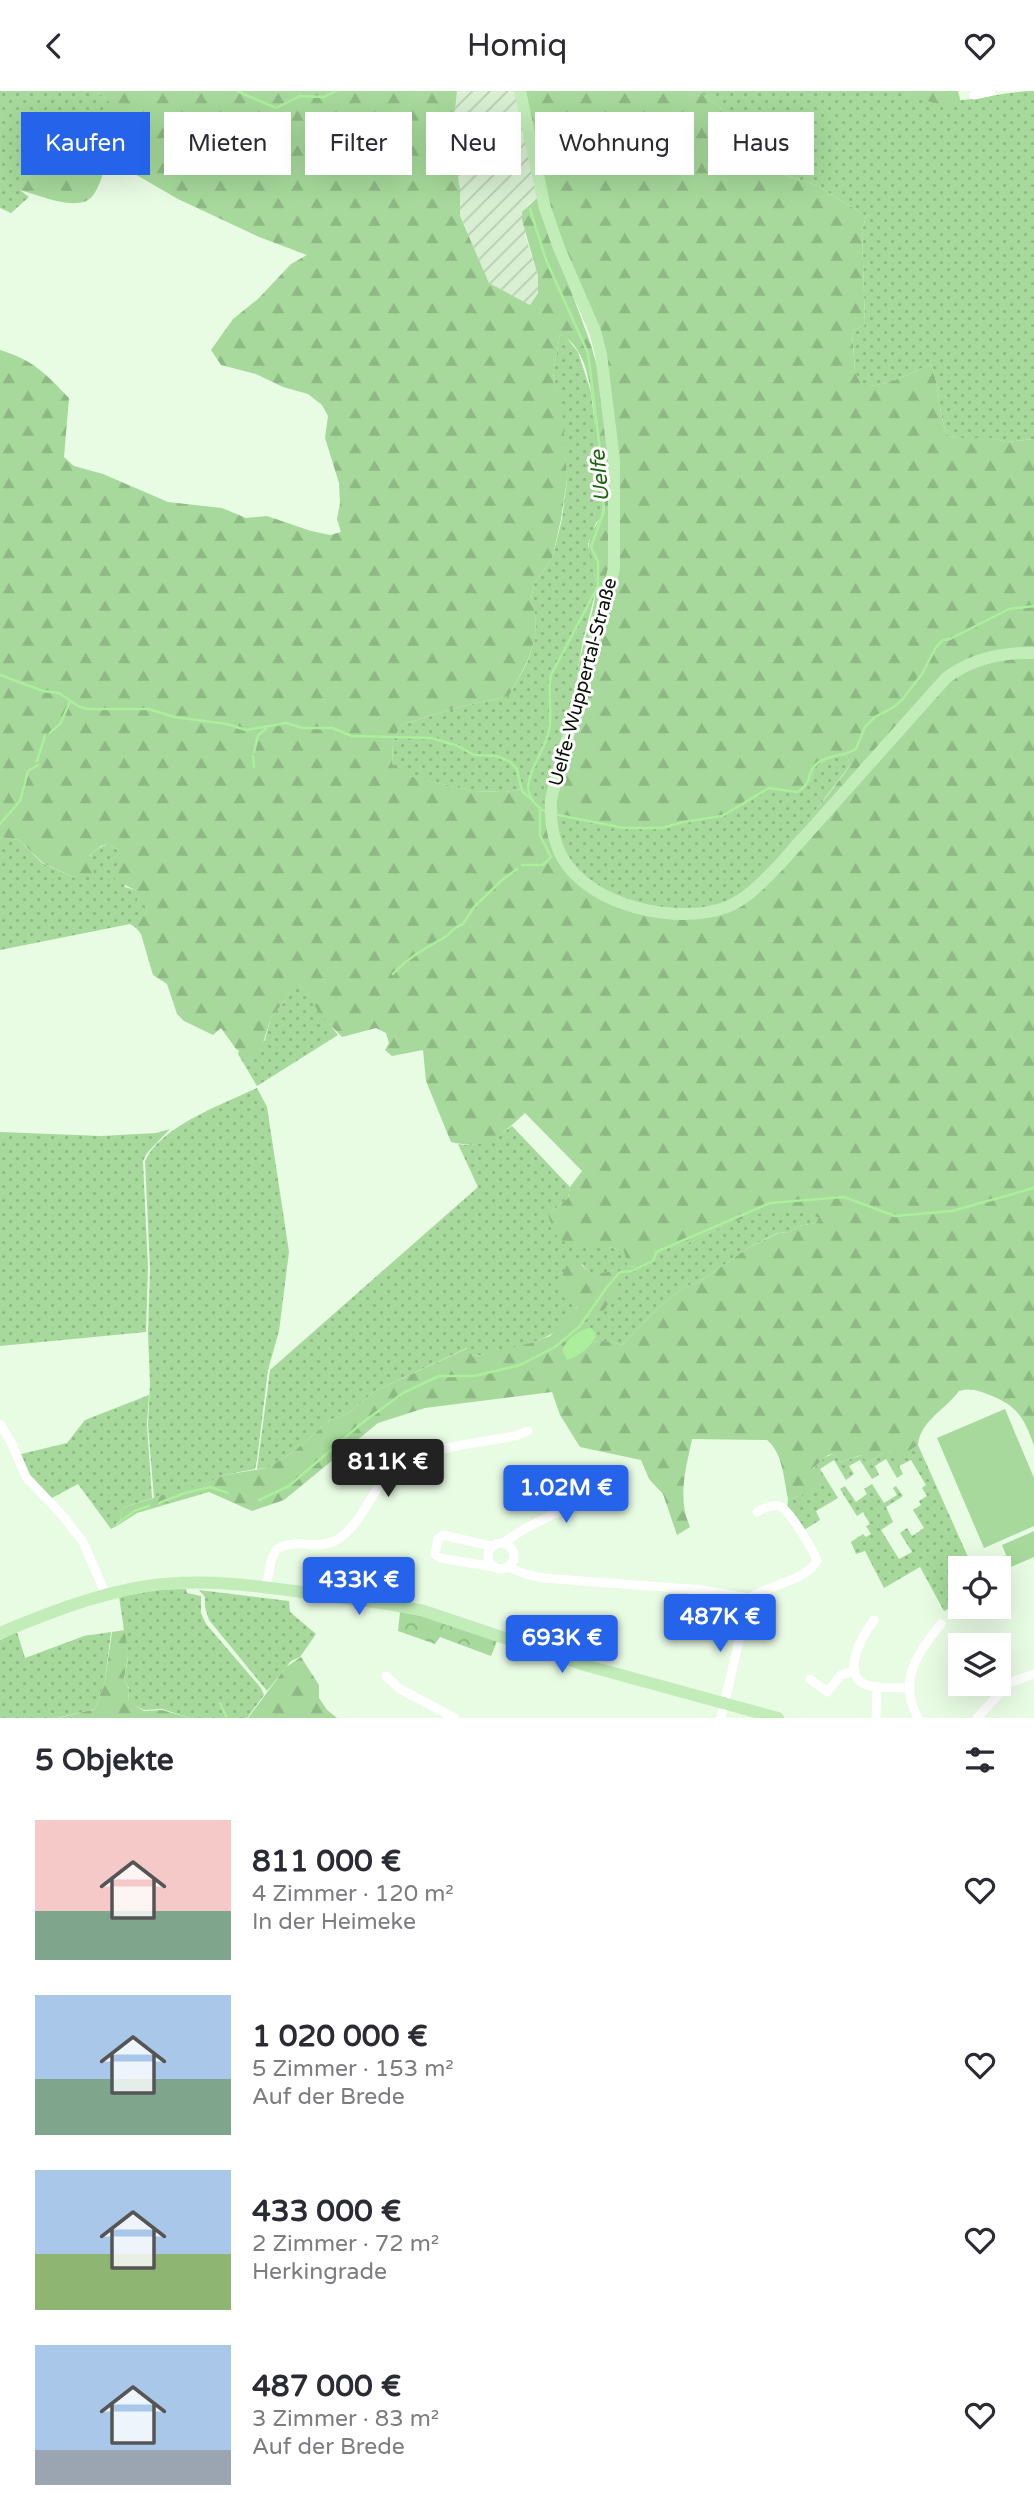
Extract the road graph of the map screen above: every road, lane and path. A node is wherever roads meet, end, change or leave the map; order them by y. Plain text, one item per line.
1 (520, 91) edge
2 (991, 91) edge
3 (974, 95) dead end
4 (1034, 653) edge
5 (0, 1424) edge
6 (528, 1431) dead end
7 (614, 1484) dead end
8 (757, 1512) dead end
9 (503, 1543) junction
10 (491, 1546) junction
11 (494, 1567) junction
12 (509, 1567) junction
13 (267, 1588) junction
14 (106, 1595) junction
15 (749, 1598) junction
16 (874, 1620) dead end
17 (942, 1624) dead end
18 (0, 1633) edge
19 (855, 1671) junction
20 (1034, 1674) edge
21 (386, 1676) dead end
22 (810, 1679) dead end
23 (877, 1686) junction
24 (908, 1688) junction
25 (726, 1703) junction
26 (455, 1718) edge
27 (721, 1718) edge
28 (778, 1718) edge
29 (876, 1718) edge
30 (918, 1718) edge
31 (977, 1718) edge

1 - 4 main road, Uelfe-Wuppertal-Straße
2 - 3 street
5 - 14 street
6 - 13 street
7 - 9 street
8 - 15 street
9 - 10 street
9 - 12 street
10 - 11 street
10 - 11 street
11 - 12 street
12 - 15 street
13 - 14 main road
13 - 25 main road
14 - 18 main road
15 - 25 street
16 - 19 street
17 - 24 street
19 - 22 street
19 - 23 street
20 - 31 street
21 - 26 street
23 - 24 street
23 - 29 street
24 - 30 street
25 - 27 street
25 - 28 main road

